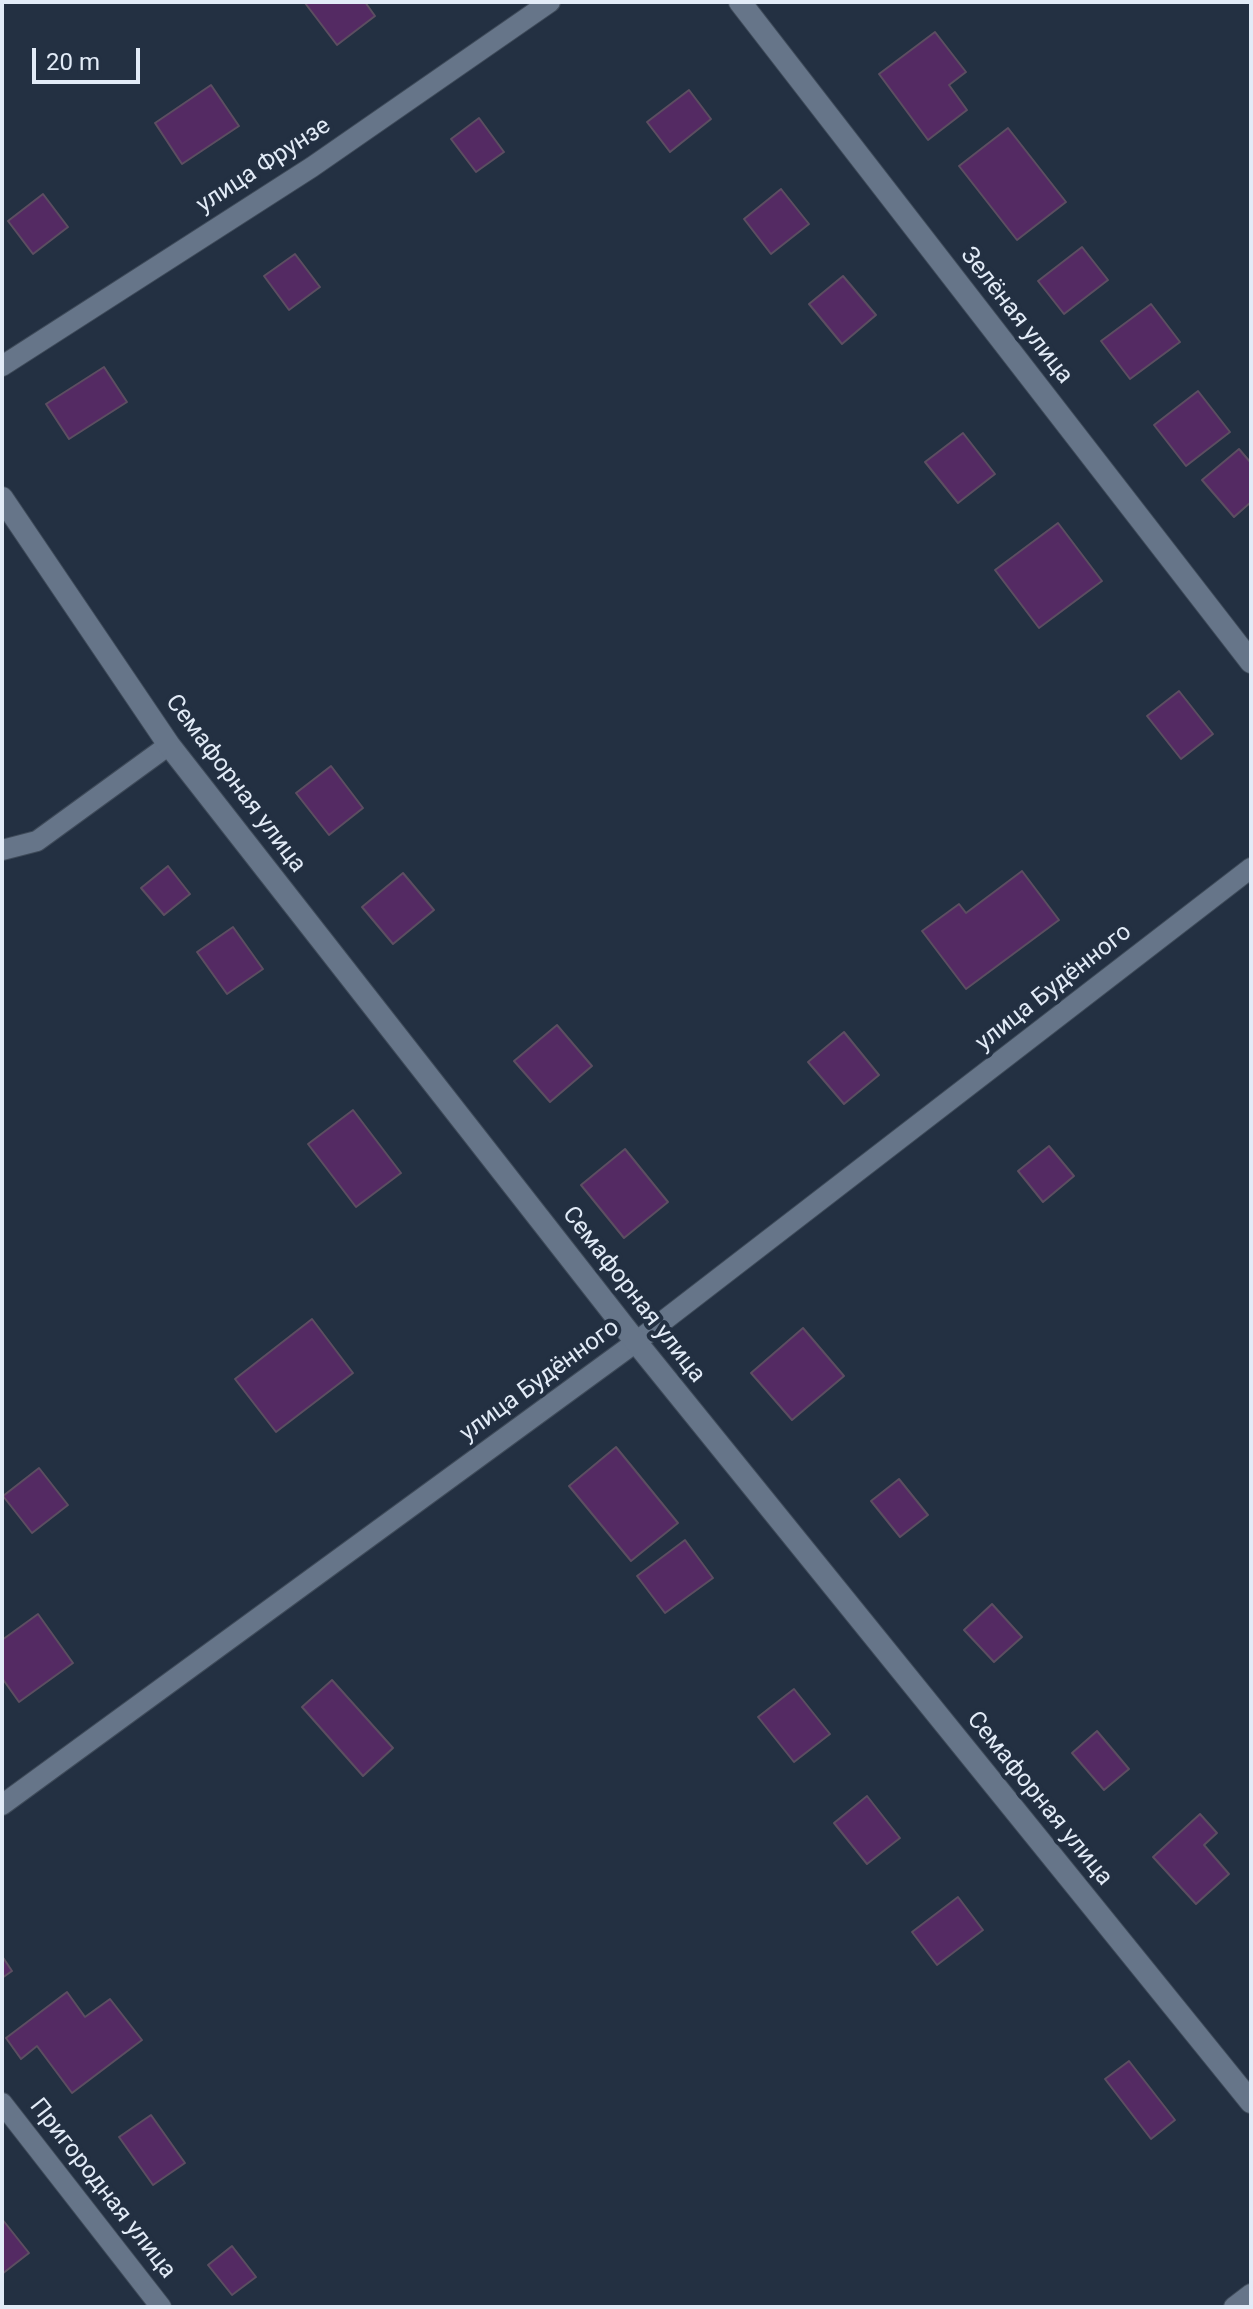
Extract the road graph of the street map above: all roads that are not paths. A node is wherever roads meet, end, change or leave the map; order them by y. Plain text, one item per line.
1 (550, 2) edge
2 (740, 2) edge
3 (2, 366) edge
4 (2, 498) edge
5 (1251, 662) edge
6 (169, 745) junction
7 (2, 850) edge
8 (1251, 868) edge
9 (636, 1342) junction
10 (2, 1805) edge
11 (1251, 2102) edge
12 (2, 2103) edge
13 (1251, 2294) edge
14 (161, 2307) edge
15 (1234, 2307) edge

1 - 3 lane, улица Фрунзе
2 - 5 street, Зелёная улица
4 - 6 street, Семафорная улица
6 - 7 lane
6 - 9 street, Семафорная улица
8 - 9 lane, улица Будённого
9 - 10 lane, улица Будённого
9 - 11 street, Семафорная улица
12 - 14 lane, Пригородная улица
13 - 15 lane

